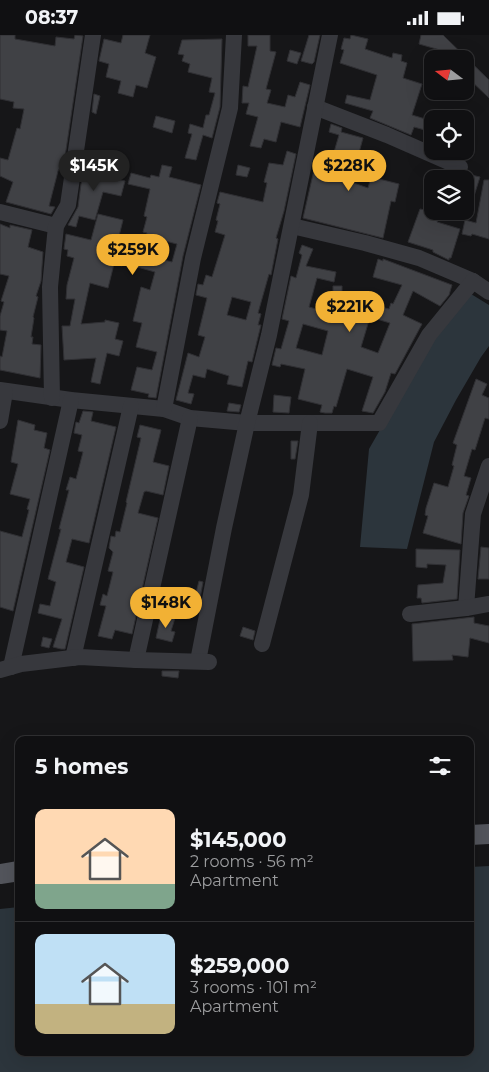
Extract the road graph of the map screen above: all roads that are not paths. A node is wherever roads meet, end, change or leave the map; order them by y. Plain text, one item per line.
1 (93, 35) edge
2 (234, 35) edge
3 (330, 35) edge
4 (315, 107) junction
5 (460, 167) dead end
6 (0, 212) edge
7 (56, 226) junction
8 (292, 226) junction
9 (473, 281) junction
10 (489, 292) edge
11 (3, 391) edge
12 (52, 398) junction
13 (70, 401) junction
14 (132, 406) junction
15 (164, 409) junction
16 (190, 418) junction
17 (0, 421) edge
18 (246, 423) junction
19 (310, 423) junction
20 (489, 466) edge
21 (489, 604) edge
22 (466, 608) junction
23 (410, 614) dead end
24 (262, 644) dead end
25 (73, 657) junction
26 (136, 660) junction
27 (6, 669) edge
28 (489, 834) edge
29 (474, 835) edge
30 (15, 871) edge
31 (0, 873) edge

1 - 7 street
2 - 15 street
3 - 4 street
4 - 5 street
4 - 8 street
6 - 7 street
7 - 12 street
8 - 9 street
8 - 18 street
9 - 10 street
9 - 19 street
11 - 12 street
11 - 17 street
12 - 13 street
13 - 14 street
13 - 27 street
14 - 15 street
14 - 25 street
15 - 16 street
16 - 18 street
16 - 26 street
18 - 19 street
18 - 26 street
19 - 24 street
20 - 22 street
21 - 22 street
22 - 23 street
25 - 26 street
25 - 27 street
28 - 29 main road
30 - 31 main road

